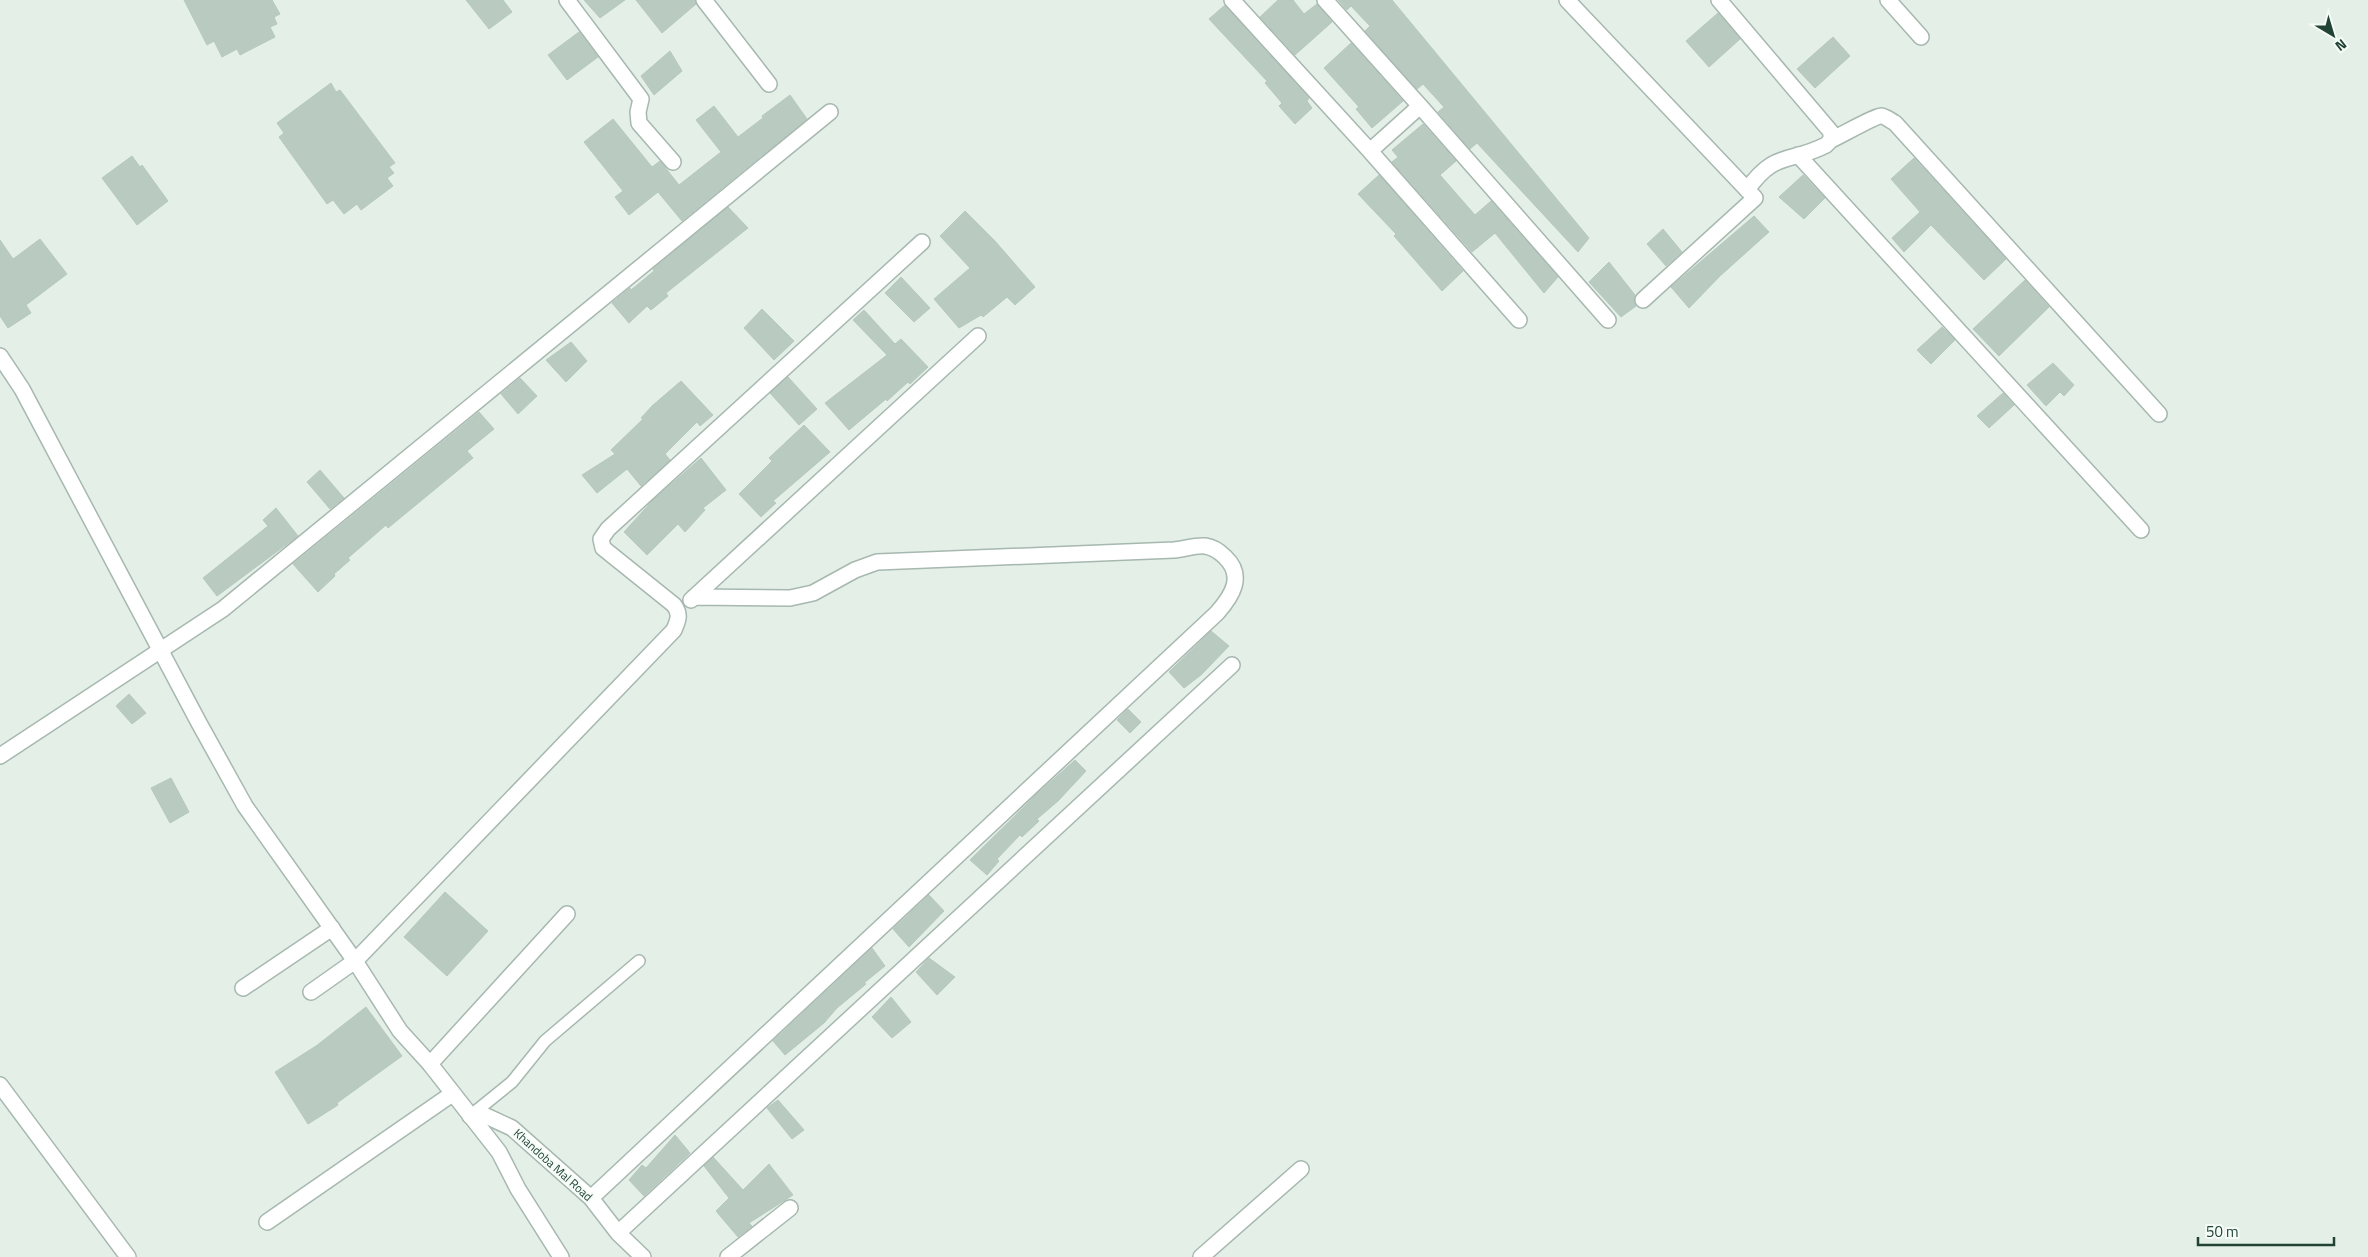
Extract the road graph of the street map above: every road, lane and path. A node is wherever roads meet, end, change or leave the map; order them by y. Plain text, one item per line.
1 (567, 0) edge
2 (704, 0) edge
3 (1232, 0) edge
4 (1325, 0) edge
5 (1567, 0) edge
6 (1719, 0) edge
7 (1888, 0) edge
8 (1921, 37) dead end
9 (769, 84) dead end
10 (1420, 106) junction
11 (830, 112) dead end
12 (1831, 140) junction
13 (1370, 151) junction
14 (1798, 155) junction
15 (673, 162) dead end
16 (1747, 190) junction
17 (922, 242) dead end
18 (1644, 300) dead end
19 (1520, 320) dead end
20 (1608, 320) dead end
21 (978, 336) dead end
22 (0, 356) edge
23 (2159, 414) dead end
24 (2141, 530) dead end
25 (694, 597) junction
26 (678, 612) junction
27 (160, 651) junction
28 (1232, 665) dead end
29 (0, 756) edge
30 (567, 914) dead end
31 (332, 928) junction
32 (355, 961) junction
33 (639, 961) dead end
34 (242, 988) dead end
35 (311, 992) dead end
36 (430, 1064) junction
37 (0, 1085) edge
38 (452, 1094) junction
39 (470, 1116) junction
40 (1302, 1169) dead end
41 (591, 1198) junction
42 (790, 1208) dead end
43 (267, 1222) dead end
44 (618, 1233) junction
45 (128, 1257) edge
46 (561, 1257) edge
47 (643, 1257) edge
48 (728, 1257) edge
49 (1200, 1257) edge

1 - 15 street
2 - 9 street
3 - 13 street
4 - 10 street
5 - 16 street
6 - 12 street
7 - 8 street
10 - 13 street
10 - 20 street
11 - 27 street
12 - 14 street
12 - 23 street
13 - 19 street
14 - 16 street
14 - 24 street
16 - 18 street
17 - 26 street
21 - 25 street
22 - 27 street
25 - 26 street
25 - 41 street
26 - 32 street
27 - 29 street
27 - 31 street
28 - 44 street
30 - 36 street
31 - 32 street
31 - 34 street
32 - 35 street
32 - 36 street
33 - 39 lane
36 - 38 street
37 - 45 street
38 - 39 street
38 - 43 street
39 - 41 street, Khandoba Mal Road
39 - 46 street
40 - 49 street
41 - 44 street, Khandoba Mal Road
42 - 48 street
44 - 47 street, Khandoba Mal Road

